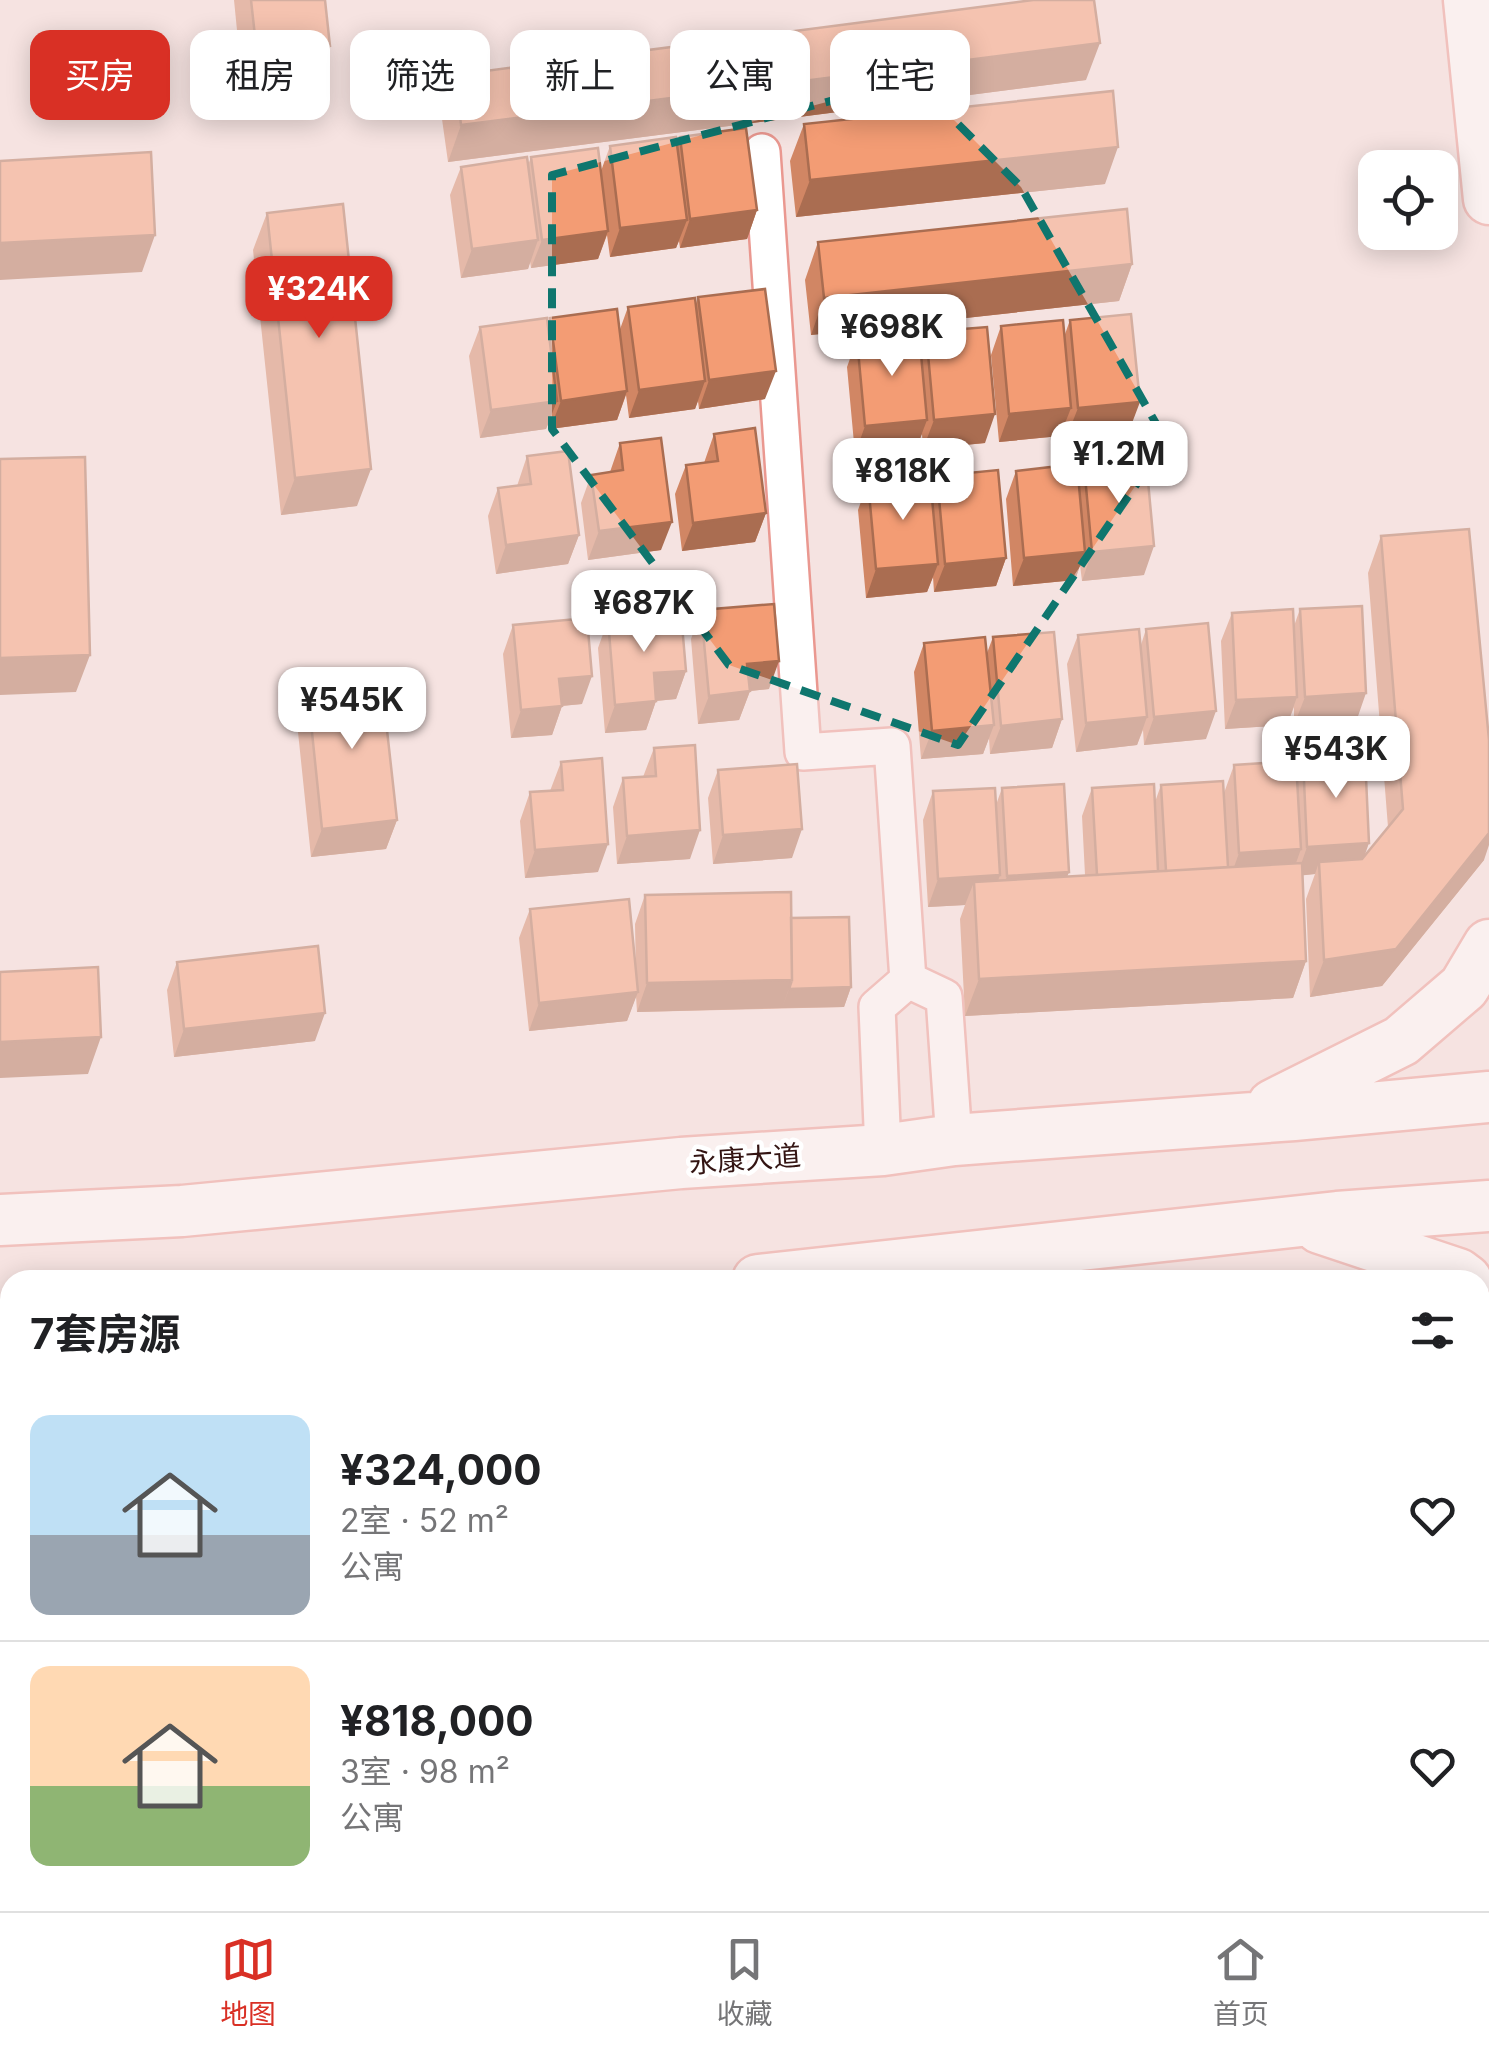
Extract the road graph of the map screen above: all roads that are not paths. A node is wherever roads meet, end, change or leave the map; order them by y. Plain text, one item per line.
1 (1469, 0) edge
2 (762, 152) dead end
3 (1489, 199) edge
4 (1489, 945) edge
5 (908, 980) junction
6 (1489, 1097) edge
7 (1245, 1118) junction
8 (954, 1140) junction
9 (883, 1150) junction
10 (1489, 1206) edge
11 (0, 1220) edge
12 (1301, 1222) junction
13 (852, 1270) edge
14 (1446, 1270) edge

1 - 3 main road
2 - 5 street
4 - 7 main road
5 - 8 street
5 - 9 street
6 - 7 main road, 永康大道
7 - 8 main road, 永康大道
8 - 9 main road, 永康大道
9 - 11 main road, 永康大道
10 - 12 main road
12 - 13 main road
12 - 14 main road

